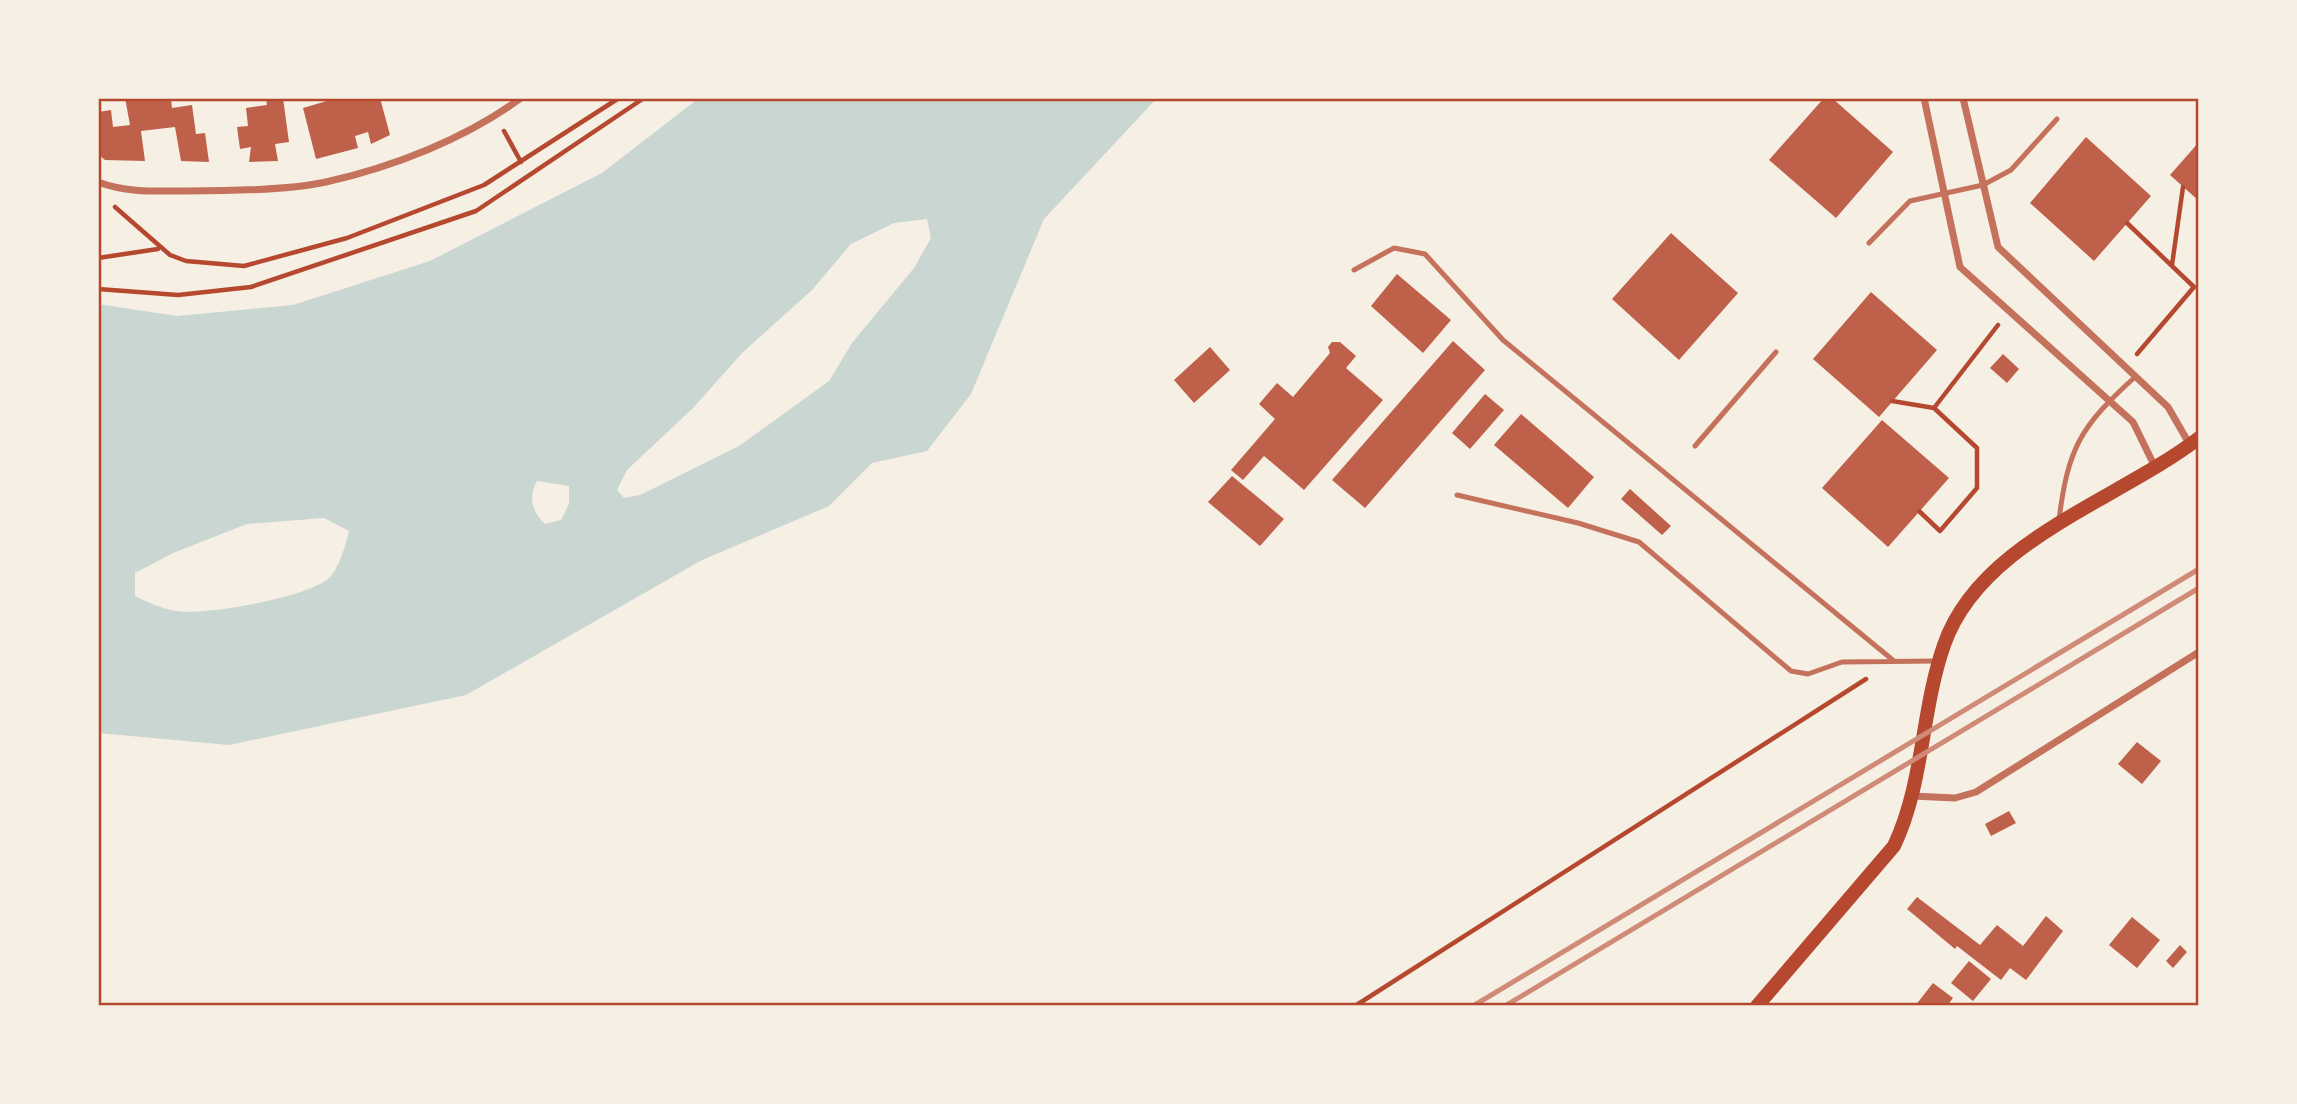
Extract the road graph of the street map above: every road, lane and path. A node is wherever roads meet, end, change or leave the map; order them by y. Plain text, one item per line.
1 (521, 98) edge
2 (619, 98) edge
3 (644, 98) edge
4 (1924, 98) edge
5 (1963, 98) edge
6 (2057, 118) dead end
7 (502, 127) dead end
8 (522, 162) junction
9 (98, 182) edge
10 (1983, 185) junction
11 (2183, 187) dead end
12 (1944, 193) junction
13 (115, 207) dead end
14 (2127, 223) dead end
15 (1869, 243) dead end
16 (159, 249) junction
17 (98, 258) edge
18 (2172, 266) junction
19 (1354, 270) dead end
20 (98, 289) edge
21 (2009, 310) junction
22 (1776, 352) dead end
23 (2125, 368) junction
24 (2135, 377) junction
25 (2110, 399) junction
26 (1892, 401) dead end
27 (1934, 408) junction
28 (2194, 441) edge
29 (1695, 446) dead end
30 (2155, 467) junction
31 (1457, 495) dead end
32 (1919, 511) dead end
33 (2058, 523) junction
34 (2199, 652) edge
35 (1894, 661) junction
36 (1940, 661) junction
37 (1912, 796) junction
38 (1355, 1006) edge
39 (1757, 1006) edge

1 - 9 street
2 - 8 path
3 - 20 path
4 - 12 street
5 - 10 street
6 - 10 lane
7 - 8 path
8 - 16 path
10 - 12 lane
10 - 23 street
11 - 18 path
12 - 15 lane
12 - 21 street
13 - 16 path
14 - 18 path
16 - 17 path
18 - 23 path
19 - 35 lane
21 - 25 street
21 - 27 path
22 - 29 lane
23 - 24 street
24 - 25 lane
24 - 28 street
25 - 30 street
25 - 33 lane
26 - 27 path
27 - 32 path
28 - 30 main road
30 - 33 main road
31 - 35 lane
33 - 36 main road
34 - 37 street
35 - 36 lane
35 - 38 path
36 - 37 main road
37 - 39 main road

